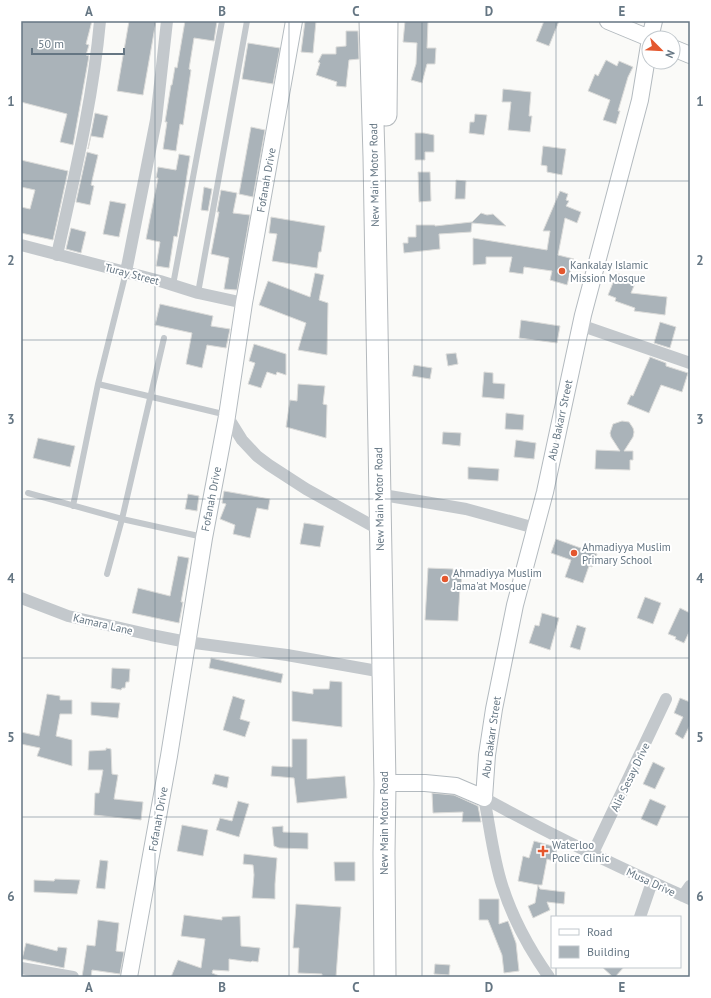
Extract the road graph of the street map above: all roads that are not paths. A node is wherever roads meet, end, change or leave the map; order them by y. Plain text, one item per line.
1 (100, 21) edge
2 (167, 21) edge
3 (222, 21) edge
4 (247, 21) edge
5 (294, 21) edge
6 (370, 21) edge
7 (387, 21) edge
8 (608, 21) edge
9 (641, 34) edge
10 (645, 70) edge
11 (22, 249) edge
12 (57, 255) junction
13 (126, 272) junction
14 (173, 285) junction
15 (198, 293) junction
16 (244, 303) junction
17 (580, 325) junction
18 (164, 338) dead end
19 (690, 363) edge
20 (98, 384) junction
21 (150, 397) junction
22 (227, 416) junction
23 (28, 493) dead end
24 (389, 496) junction
25 (73, 506) junction
26 (122, 519) junction
27 (535, 528) junction
28 (380, 530) junction
29 (204, 538) junction
30 (108, 574) dead end
31 (21, 598) edge
32 (187, 642) junction
33 (383, 672) junction
34 (666, 699) dead end
35 (396, 783) junction
36 (484, 798) junction
37 (592, 854) junction
38 (652, 882) junction
39 (688, 894) edge
40 (640, 916) edge
41 (21, 968) edge
42 (73, 977) edge
43 (129, 977) edge
44 (385, 977) edge
45 (398, 977) edge
46 (549, 977) edge

1 - 12 street
2 - 13 street
3 - 14 lane
4 - 15 lane
5 - 16 street, Fofanah Drive
6 - 28 highway, New Main Motor Road
7 - 24 highway, New Main Motor Road
8 - 9 street
10 - 17 street, Abu Bakarr Street
11 - 12 street, Turay Street
12 - 13 street, Turay Street
13 - 14 street, Turay Street
13 - 20 lane
14 - 15 street, Turay Street
15 - 16 street, Turay Street
16 - 22 street, Fofanah Drive
17 - 19 street
17 - 27 street, Abu Bakarr Street
18 - 21 lane
20 - 21 lane
20 - 25 lane
21 - 22 lane
21 - 26 lane
22 - 28 street
22 - 29 street, Fofanah Drive
23 - 25 lane
24 - 27 street
24 - 35 highway, New Main Motor Road
25 - 26 lane
26 - 29 lane
26 - 30 lane
27 - 36 street, Abu Bakarr Street
28 - 33 highway, New Main Motor Road
29 - 32 street, Fofanah Drive
31 - 32 street, Kamara Lane
32 - 33 street, Kamara Lane
32 - 43 street, Fofanah Drive
33 - 44 highway, New Main Motor Road
34 - 37 street, Alie Sesay Drive
35 - 36 street
35 - 45 highway, New Main Motor Road
36 - 37 street, Musa Drive
36 - 46 street
37 - 38 street, Musa Drive
38 - 39 street, Musa Drive
38 - 40 street
41 - 42 street

